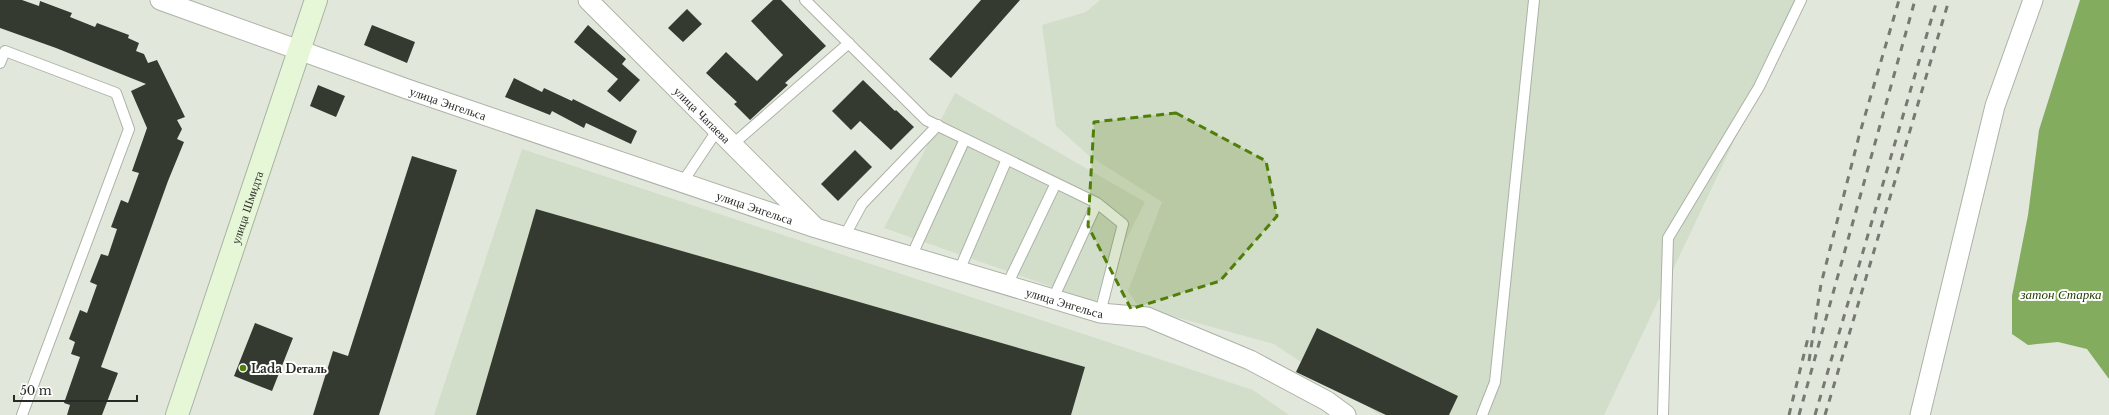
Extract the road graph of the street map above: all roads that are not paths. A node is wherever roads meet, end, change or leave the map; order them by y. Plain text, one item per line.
1 (160, 0) edge
2 (316, 0) edge
3 (588, 0) edge
4 (805, 0) edge
5 (1534, 0) edge
6 (1801, 0) edge
7 (2033, 0) edge
8 (849, 43) junction
9 (299, 49) junction
10 (0, 63) edge
11 (938, 125) junction
12 (718, 129) junction
13 (965, 139) junction
14 (732, 144) junction
15 (1007, 159) junction
16 (682, 183) junction
17 (1056, 183) junction
18 (1097, 203) junction
19 (816, 228) junction
20 (844, 237) junction
21 (911, 257) junction
22 (959, 271) junction
23 (1007, 285) junction
24 (1053, 299) junction
25 (1100, 313) junction
26 (22, 415) edge
27 (177, 415) edge
28 (1346, 415) edge
29 (1482, 415) edge
30 (1663, 415) edge
31 (1920, 415) edge

1 - 9 street, улица Энгельса
2 - 9 main road, улица Шмидта
3 - 12 street, улица Чапаева
4 - 8 lane
5 - 29 lane
6 - 30 lane
7 - 31 street
8 - 11 lane
8 - 14 lane
9 - 16 street, улица Энгельса
9 - 27 main road, улица Шмидта
10 - 26 lane
11 - 13 lane
11 - 20 lane
12 - 14 street, улица Чапаева
12 - 16 lane
13 - 15 lane
13 - 21 lane
14 - 19 street, улица Чапаева
15 - 17 lane
15 - 22 lane
16 - 19 street, улица Энгельса
17 - 18 lane
17 - 23 lane
18 - 24 lane
18 - 25 lane
19 - 20 street, улица Энгельса
20 - 21 street, улица Энгельса
21 - 22 street, улица Энгельса
22 - 23 street, улица Энгельса
23 - 24 street, улица Энгельса
24 - 25 street, улица Энгельса
25 - 28 street, улица Энгельса

